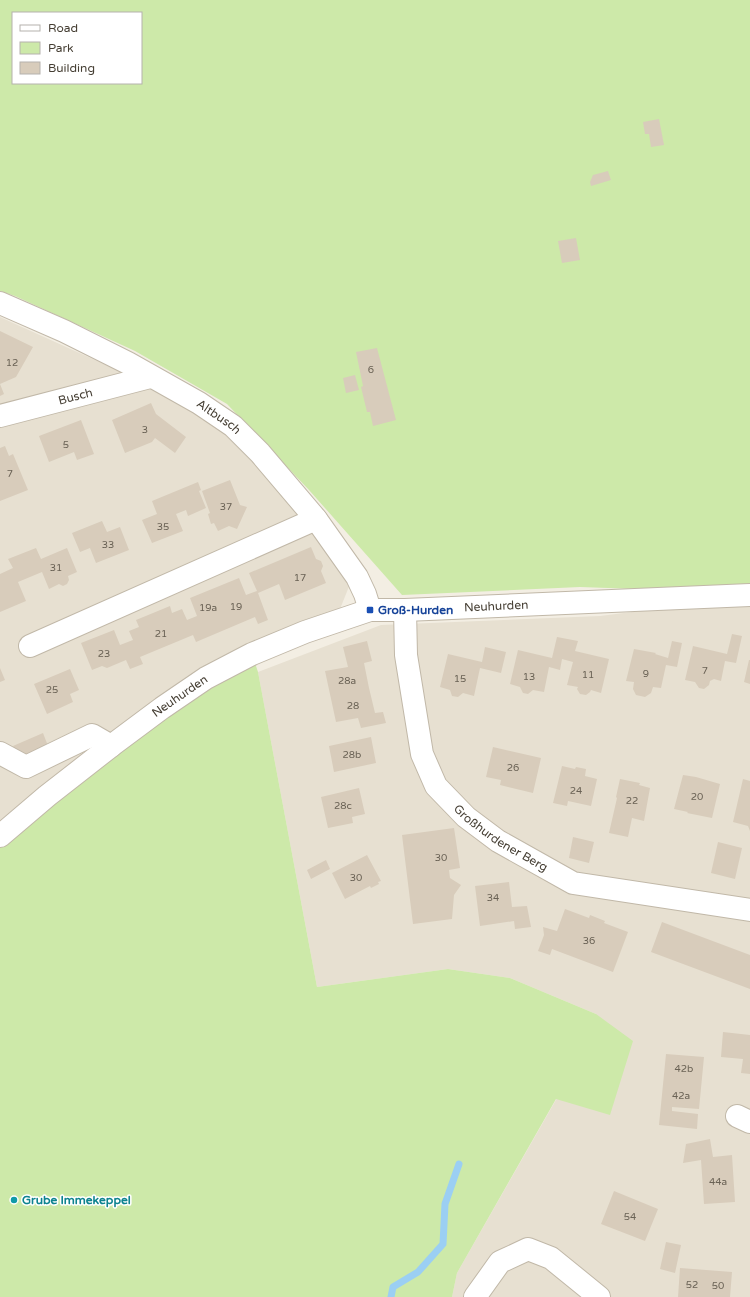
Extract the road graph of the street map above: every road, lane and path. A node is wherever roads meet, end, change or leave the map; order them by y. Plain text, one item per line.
1 (0, 303) edge
2 (150, 377) junction
3 (0, 416) edge
4 (316, 519) junction
5 (750, 595) edge
6 (370, 610) junction
7 (405, 610) junction
8 (30, 646) dead end
9 (111, 746) junction
10 (0, 752) edge
11 (0, 836) edge
12 (750, 910) edge
13 (475, 1297) edge
14 (599, 1297) edge

1 - 2 street, Altbusch
2 - 3 street, Busch
2 - 4 street, Altbusch
4 - 6 street, Altbusch
4 - 8 street
5 - 7 street, Neuhurden
6 - 7 street, Neuhurden
6 - 9 street, Neuhurden
7 - 12 street, Großhurdener Berg
9 - 10 street
9 - 11 street, Neuhurden
13 - 14 street

